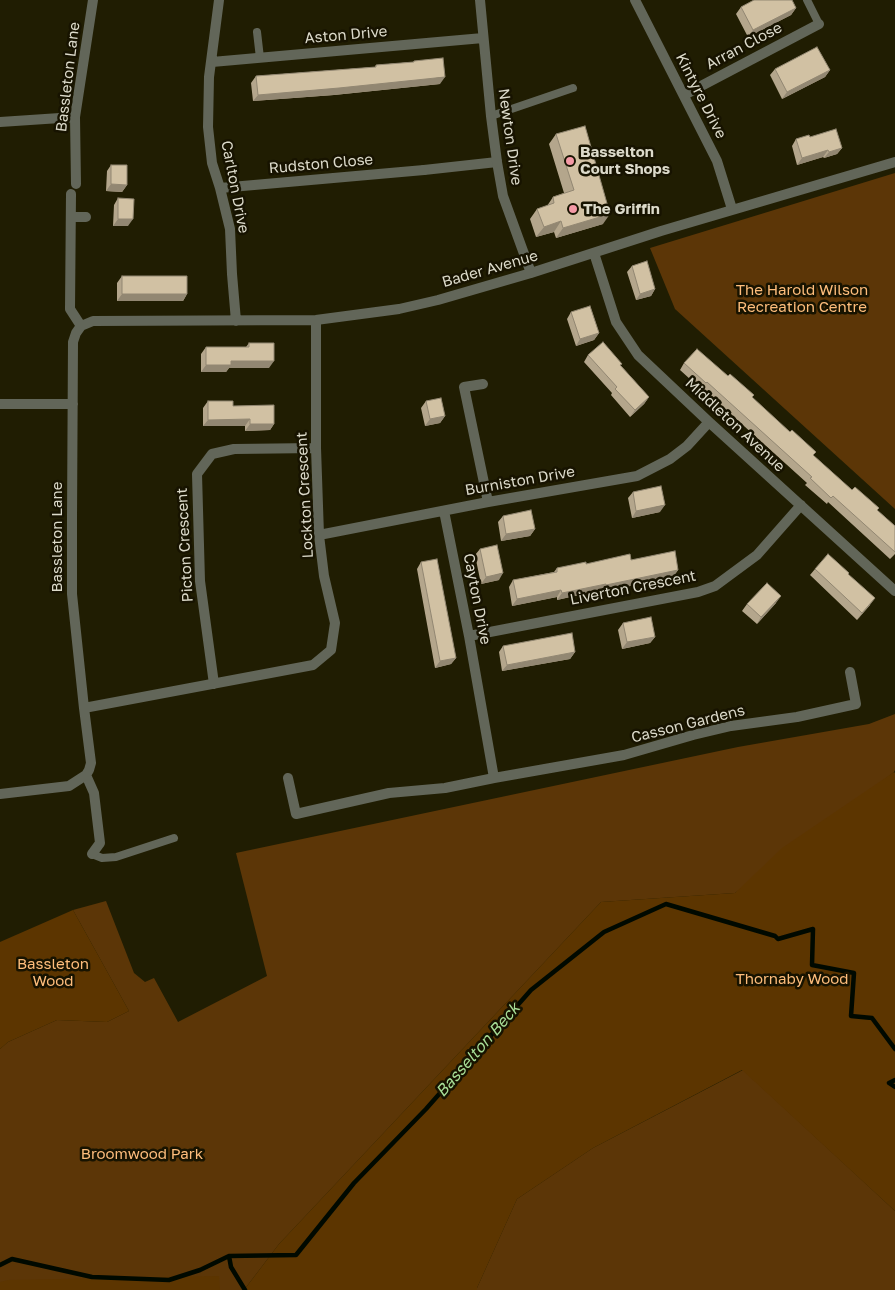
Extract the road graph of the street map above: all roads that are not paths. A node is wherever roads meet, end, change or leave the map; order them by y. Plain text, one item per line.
1 (93, 0) edge
2 (219, 0) edge
3 (480, 0) edge
4 (635, 0) edge
5 (807, 0) edge
6 (819, 24) joint
7 (257, 32) dead end
8 (483, 38) junction
9 (260, 58) junction
10 (212, 62) junction
11 (573, 88) dead end
12 (684, 94) junction
13 (491, 116) junction
14 (75, 117) junction
15 (0, 122) edge
16 (497, 162) junction
17 (895, 162) edge
18 (220, 188) junction
19 (732, 209) junction
20 (71, 217) junction
21 (86, 217) dead end
22 (594, 253) junction
23 (531, 273) junction
24 (236, 320) junction
25 (316, 320) junction
26 (81, 326) junction
27 (483, 384) dead end
28 (0, 404) edge
29 (73, 404) junction
30 (709, 422) junction
31 (316, 448) junction
32 (488, 502) junction
33 (801, 505) junction
34 (444, 510) junction
35 (319, 535) junction
36 (895, 591) edge
37 (469, 636) junction
38 (850, 672) dead end
39 (214, 684) junction
40 (84, 708) junction
41 (86, 775) junction
42 (288, 778) dead end
43 (494, 778) junction
44 (0, 794) edge
45 (174, 838) dead end
46 (92, 854) joint

1 - 14 street, Bassleton Lane
2 - 10 street, Carlton Drive
3 - 8 street, Newton Drive
4 - 12 street, Kintyre Drive
5 - 6 lane
6 - 12 street, Arran Close
7 - 9 lane
8 - 9 street, Aston Drive
8 - 13 street, Newton Drive
9 - 10 street, Aston Drive
10 - 18 street, Carlton Drive
11 - 13 lane
12 - 19 street, Kintyre Drive
13 - 16 street, Newton Drive
14 - 15 street
14 - 20 street, Bassleton Lane
16 - 18 street, Rudston Close
16 - 23 street, Newton Drive
17 - 19 street, Bader Avenue
18 - 24 street, Carlton Drive
19 - 22 street, Bader Avenue
20 - 21 street
20 - 26 street, Bassleton Lane
22 - 23 street, Bader Avenue
22 - 30 street, Middleton Avenue
23 - 25 street, Bader Avenue
24 - 25 street, Bader Avenue
24 - 26 street, Bader Avenue
25 - 31 street, Lockton Crescent
26 - 29 street, Bassleton Lane
27 - 32 street
28 - 29 street
29 - 40 street, Bassleton Lane
30 - 32 street, Burniston Drive
30 - 33 street, Middleton Avenue
31 - 35 street, Lockton Crescent
31 - 39 street, Picton Crescent
32 - 34 street, Burniston Drive
33 - 36 street, Middleton Avenue
33 - 37 street, Liverton Crescent
34 - 35 street, Burniston Drive
34 - 37 street, Cayton Drive
35 - 39 street, Lockton Crescent
37 - 43 street, Cayton Drive
38 - 43 street, Casson Gardens
39 - 40 street, Lockton Crescent
40 - 41 street, Bassleton Lane
41 - 44 street
41 - 46 street, Bassleton Lane
42 - 43 street, Casson Gardens
45 - 46 lane

